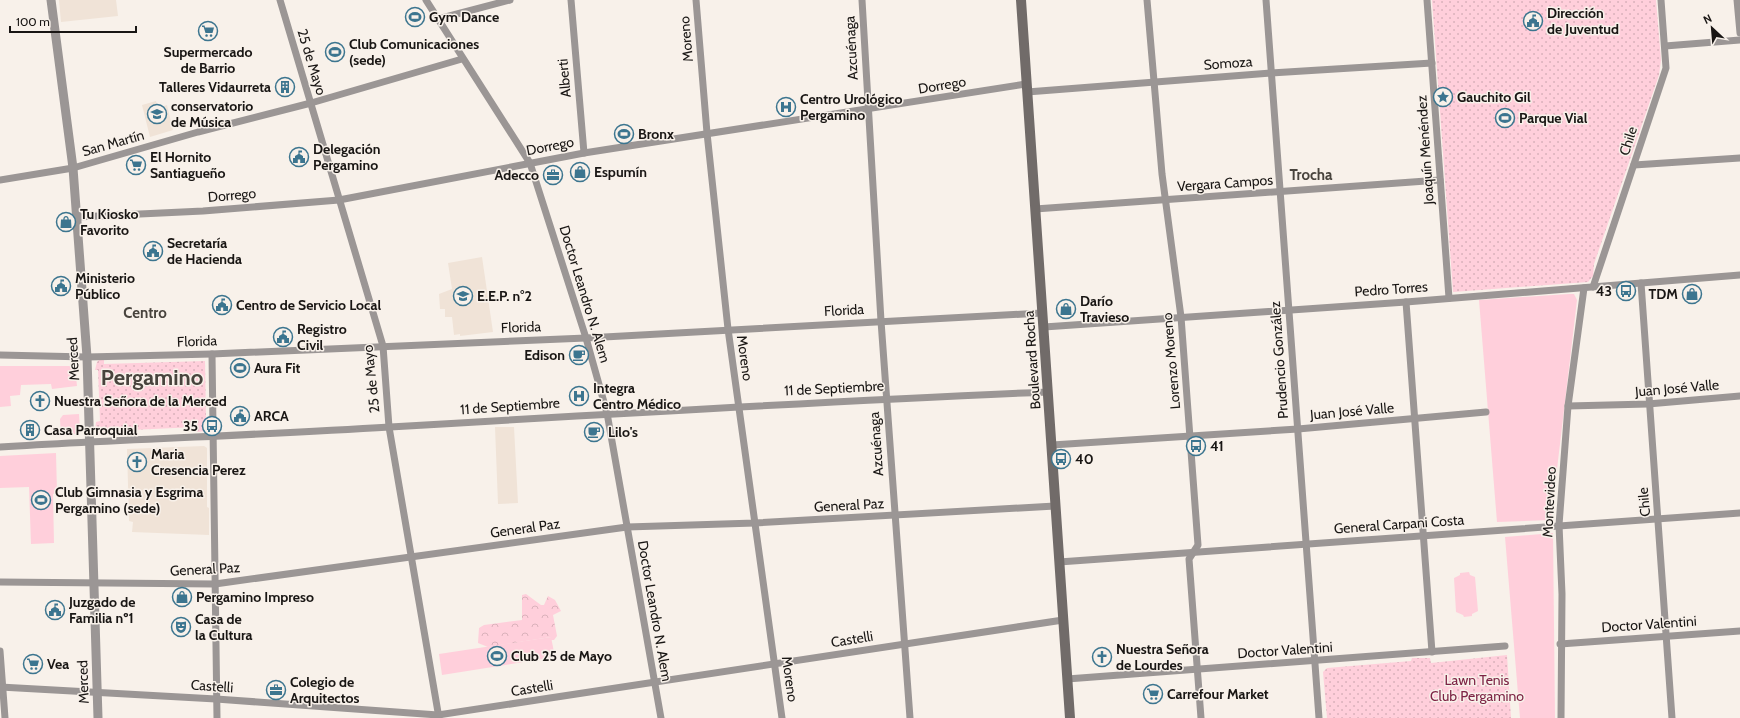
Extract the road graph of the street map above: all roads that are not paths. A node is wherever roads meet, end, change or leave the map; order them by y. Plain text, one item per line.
1 (51, 0) edge
2 (280, 0) edge
3 (426, 0) edge
4 (510, 0) edge
5 (571, 0) edge
6 (696, 0) edge
7 (862, 0) edge
8 (1020, 0) edge
9 (1147, 0) edge
10 (1266, 0) edge
11 (1427, 0) edge
12 (1661, 0) edge
13 (1738, 0) edge
14 (438, 19) junction
15 (1740, 33) edge
16 (1740, 40) edge
17 (1665, 46) junction
18 (462, 59) junction
19 (1432, 63) junction
20 (1271, 73) junction
21 (1153, 82) junction
22 (1027, 88) junction
23 (311, 103) junction
24 (867, 110) junction
25 (707, 133) junction
26 (584, 153) junction
27 (1740, 158) edge
28 (530, 163) junction
29 (1634, 165) junction
30 (73, 168) junction
31 (0, 180) edge
32 (1440, 180) junction
33 (1279, 192) junction
34 (339, 200) junction
35 (1166, 200) junction
36 (1035, 209) junction
37 (77, 217) junction
38 (1740, 275) edge
39 (1641, 283) junction
40 (1593, 287) junction
41 (1584, 288) junction
42 (1449, 298) junction
43 (1406, 302) junction
44 (1288, 309) junction
45 (1042, 312) junction
46 (1181, 317) junction
47 (881, 321) junction
48 (1044, 327) junction
49 (728, 329) junction
50 (586, 338) junction
51 (383, 346) junction
52 (212, 354) junction
53 (0, 355) edge
54 (87, 357) junction
55 (1048, 392) junction
56 (1740, 396) edge
57 (886, 398) junction
58 (1648, 404) junction
59 (738, 406) junction
60 (1568, 406) junction
61 (1486, 412) dead end
62 (607, 413) junction
63 (1414, 418) junction
64 (389, 427) junction
65 (1298, 429) junction
66 (1190, 435) junction
67 (214, 436) junction
68 (91, 441) junction
69 (1052, 445) junction
70 (0, 446) edge
71 (1055, 506) junction
72 (1740, 512) edge
73 (895, 516) junction
74 (1659, 518) junction
75 (755, 523) junction
76 (1559, 525) junction
77 (627, 527) junction
78 (1423, 534) junction
79 (1306, 544) junction
80 (1194, 552) junction
81 (412, 557) junction
82 (1059, 562) junction
83 (0, 582) edge
84 (94, 582) junction
85 (215, 584) junction
86 (1063, 620) junction
87 (1740, 631) edge
88 (1667, 636) junction
89 (904, 644) junction
90 (1560, 644) junction
91 (1505, 646) dead end
92 (0, 651) edge
93 (1432, 652) junction
94 (1315, 661) junction
95 (775, 664) junction
96 (1197, 669) junction
97 (1067, 679) junction
98 (655, 682) junction
99 (1, 687) edge
100 (98, 692) junction
101 (216, 699) junction
102 (439, 717) edge
103 (5, 718) edge
104 (98, 718) edge
105 (217, 718) edge
106 (661, 718) edge
107 (782, 718) edge
108 (910, 718) edge
109 (1070, 718) edge
110 (1201, 718) edge
111 (1319, 718) edge
112 (1561, 718) edge
113 (1672, 718) edge

1 - 30 street, Merced
2 - 23 street, 25 de Mayo
3 - 14 street, Doctor Leandro N. Alem
4 - 14 street
5 - 26 street, Alberti
6 - 25 street, Moreno
7 - 24 street, Azcuénaga
8 - 22 main road, Boulevard Rocha
9 - 21 street, Lorenzo Moreno
10 - 20 street, Prudencio González
11 - 19 street, Joaquín Menéndez
12 - 17 street, Chile
13 - 15 street
14 - 18 street, Doctor Leandro N. Alem
16 - 17 street
17 - 29 street, Chile
18 - 23 street, San Martín
18 - 28 street, Doctor Leandro N. Alem
19 - 20 street, Somoza
19 - 32 street, Joaquín Menéndez
20 - 21 street, Somoza
20 - 33 street, Prudencio González
21 - 22 street, Somoza
21 - 35 street, Lorenzo Moreno
22 - 24 street, Dorrego
22 - 36 main road, Boulevard Rocha
23 - 30 street, San Martín
23 - 34 street, 25 de Mayo
24 - 25 street, Dorrego
24 - 47 street, Azcuénaga
25 - 26 street, Dorrego
25 - 49 street, Moreno
26 - 28 street, Dorrego
27 - 29 street
28 - 34 street, Dorrego
28 - 50 street, Doctor Leandro N. Alem
29 - 40 street, Chile
30 - 31 street, San Martín
30 - 37 street, Merced
32 - 33 street, Vergara Campos
32 - 42 street, Joaquín Menéndez
33 - 35 street, Vergara Campos
33 - 44 street, Prudencio González
34 - 37 street, Dorrego
34 - 51 street, 25 de Mayo
35 - 36 street, Vergara Campos
35 - 46 street, Lorenzo Moreno
36 - 45 main road, Boulevard Rocha
37 - 54 street, Merced
38 - 39 street, Pedro Torres
39 - 40 street, Pedro Torres
39 - 58 street, Chile
40 - 41 street, Pedro Torres
41 - 42 street, Pedro Torres
41 - 60 street, Montevideo
42 - 43 street, Pedro Torres
43 - 44 street, Pedro Torres
43 - 63 street
44 - 46 street, Pedro Torres
44 - 65 street, Prudencio González
45 - 47 street, Florida
45 - 48 main road, Boulevard Rocha
46 - 48 street, Pedro Torres
46 - 66 street, Lorenzo Moreno
47 - 49 street, Florida
47 - 57 street, Azcuénaga
48 - 55 main road, Boulevard Rocha
49 - 50 street, Florida
49 - 59 street, Moreno
50 - 51 street, Florida
50 - 62 street, Doctor Leandro N. Alem
51 - 52 street, Florida
51 - 64 street, 25 de Mayo
52 - 54 street, Florida
52 - 67 street
53 - 54 street, Florida
54 - 68 street, Merced
55 - 57 street, 11 de Septiembre
55 - 69 main road, Boulevard Rocha
56 - 58 street, Juan José Valle
57 - 59 street, 11 de Septiembre
57 - 73 street, Azcuénaga
58 - 60 street, Juan José Valle
58 - 74 street, Chile
59 - 62 street, 11 de Septiembre
59 - 75 street, Moreno
60 - 76 street, Montevideo
61 - 63 street, Juan José Valle
62 - 64 street, 11 de Septiembre
62 - 77 street, Doctor Leandro N. Alem
63 - 65 street, Juan José Valle
63 - 78 street
64 - 67 street, 11 de Septiembre
64 - 81 street, 25 de Mayo
65 - 66 street, Juan José Valle
65 - 79 street, Prudencio González
66 - 69 street, Juan José Valle
66 - 80 street, Lorenzo Moreno
67 - 68 street, 11 de Septiembre
67 - 85 street
68 - 70 street, 11 de Septiembre
68 - 84 street, Merced
69 - 71 main road, Boulevard Rocha
71 - 73 street, General Paz
71 - 82 main road, Boulevard Rocha
72 - 74 street, General Carpani Costa
73 - 75 street, General Paz
73 - 89 street, Azcuénaga
74 - 76 street, General Carpani Costa
74 - 88 street, Chile
75 - 77 street, General Paz
75 - 95 street, Moreno
76 - 78 street, General Carpani Costa
76 - 90 street, Montevideo
77 - 81 street, General Paz
77 - 98 street, Doctor Leandro N. Alem
78 - 79 street, General Carpani Costa
78 - 93 street
79 - 80 street, General Carpani Costa
79 - 94 street, Prudencio González
80 - 82 street, General Carpani Costa
80 - 96 street, Lorenzo Moreno
81 - 85 street, General Paz
81 - 102 street, 25 de Mayo
82 - 86 main road, Boulevard Rocha
83 - 84 street, General Paz
84 - 85 street, General Paz
84 - 100 street, Merced
85 - 101 street
86 - 89 street, Castelli
86 - 97 main road, Boulevard Rocha
87 - 88 street, Doctor Valentini
88 - 90 street, Doctor Valentini
88 - 113 street, Chile
89 - 95 street, Castelli
89 - 108 street, Azcuénaga
90 - 112 street, Montevideo
91 - 93 street, Doctor Valentini
92 - 99 street
93 - 94 street, Doctor Valentini
94 - 96 street, Doctor Valentini
94 - 111 street, Prudencio González
95 - 98 street, Castelli
95 - 107 street, Moreno
96 - 97 street, Doctor Valentini
96 - 110 street, Lorenzo Moreno
97 - 109 main road, Boulevard Rocha
98 - 102 street, Castelli
98 - 106 street, Doctor Leandro N. Alem
99 - 100 street, Castelli
99 - 103 street
100 - 101 street, Castelli
100 - 104 street, Merced
101 - 102 street, Castelli
101 - 105 street

